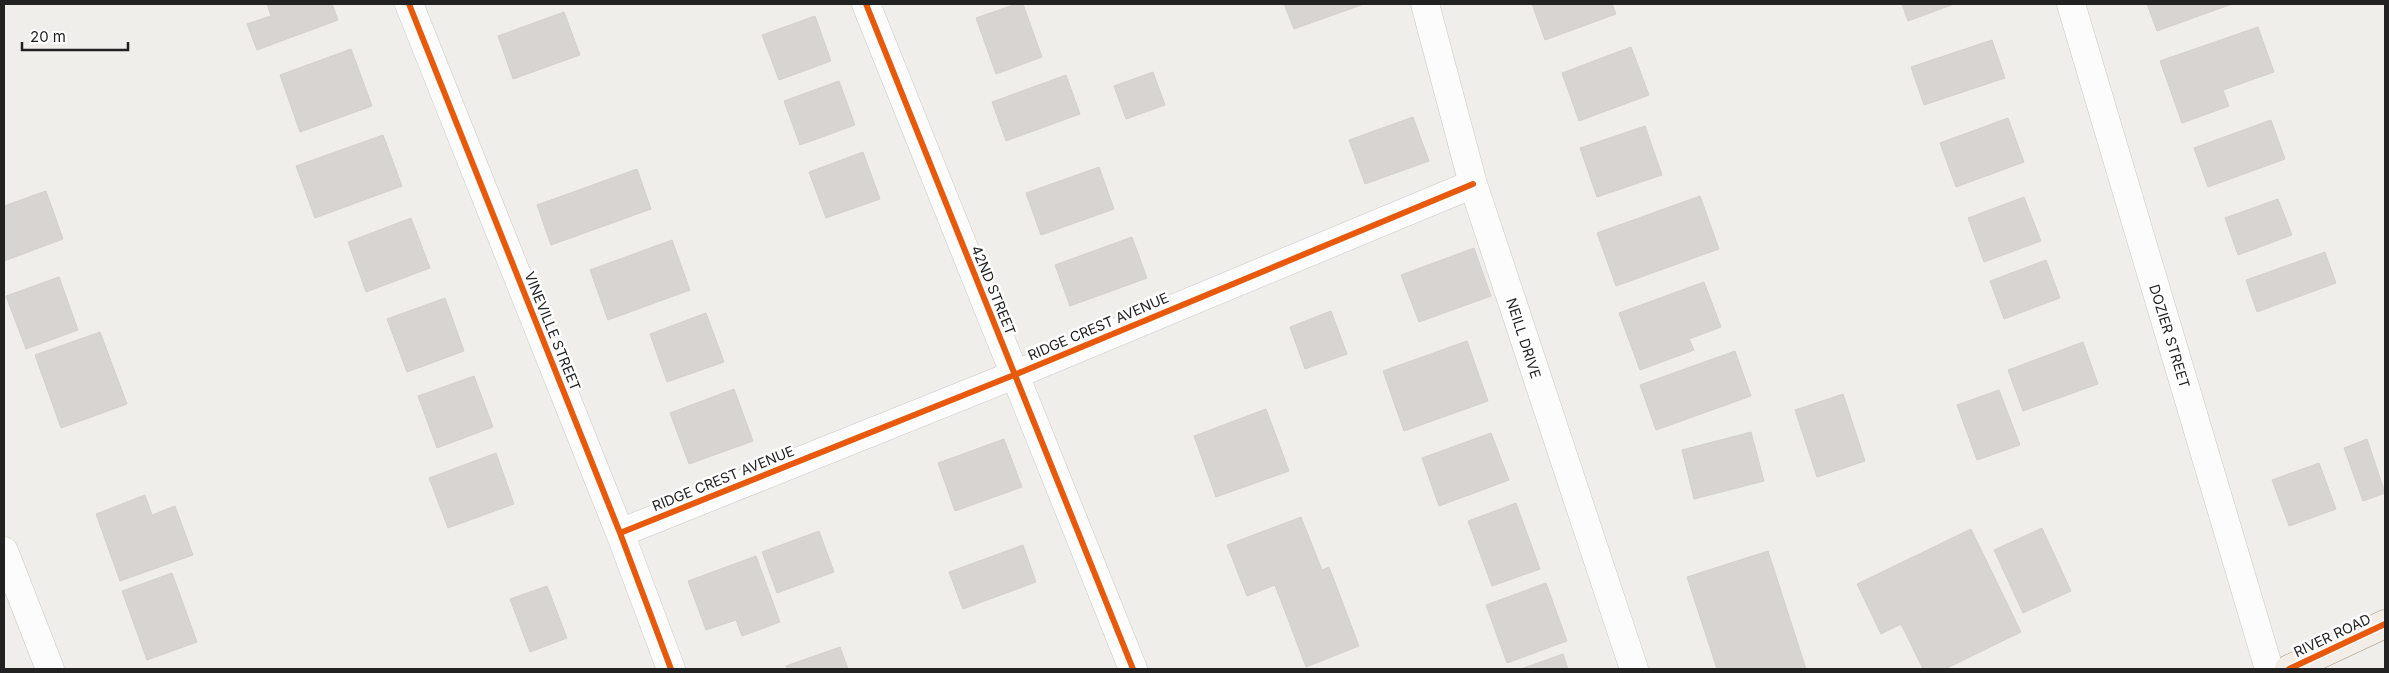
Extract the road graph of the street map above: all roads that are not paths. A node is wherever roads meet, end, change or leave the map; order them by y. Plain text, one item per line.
1 (409, 4) edge
2 (866, 4) edge
3 (1425, 4) edge
4 (2071, 4) edge
5 (1473, 184) junction
6 (1014, 375) junction
7 (620, 533) junction
8 (4, 551) edge
9 (2385, 624) edge
10 (50, 669) edge
11 (671, 669) edge
12 (1133, 669) edge
13 (1634, 669) edge
14 (2269, 669) edge
15 (2288, 669) edge

1 - 7 street, VINEVILLE STREET
2 - 6 street, 42ND STREET
3 - 5 street, NEILL DRIVE
4 - 14 street, DOZIER STREET
5 - 6 street, RIDGE CREST AVENUE
5 - 13 street, NEILL DRIVE
6 - 7 street, RIDGE CREST AVENUE
6 - 12 street, 42ND STREET
7 - 11 street, VINEVILLE STREET
8 - 10 street
9 - 15 main road, RIVER ROAD

